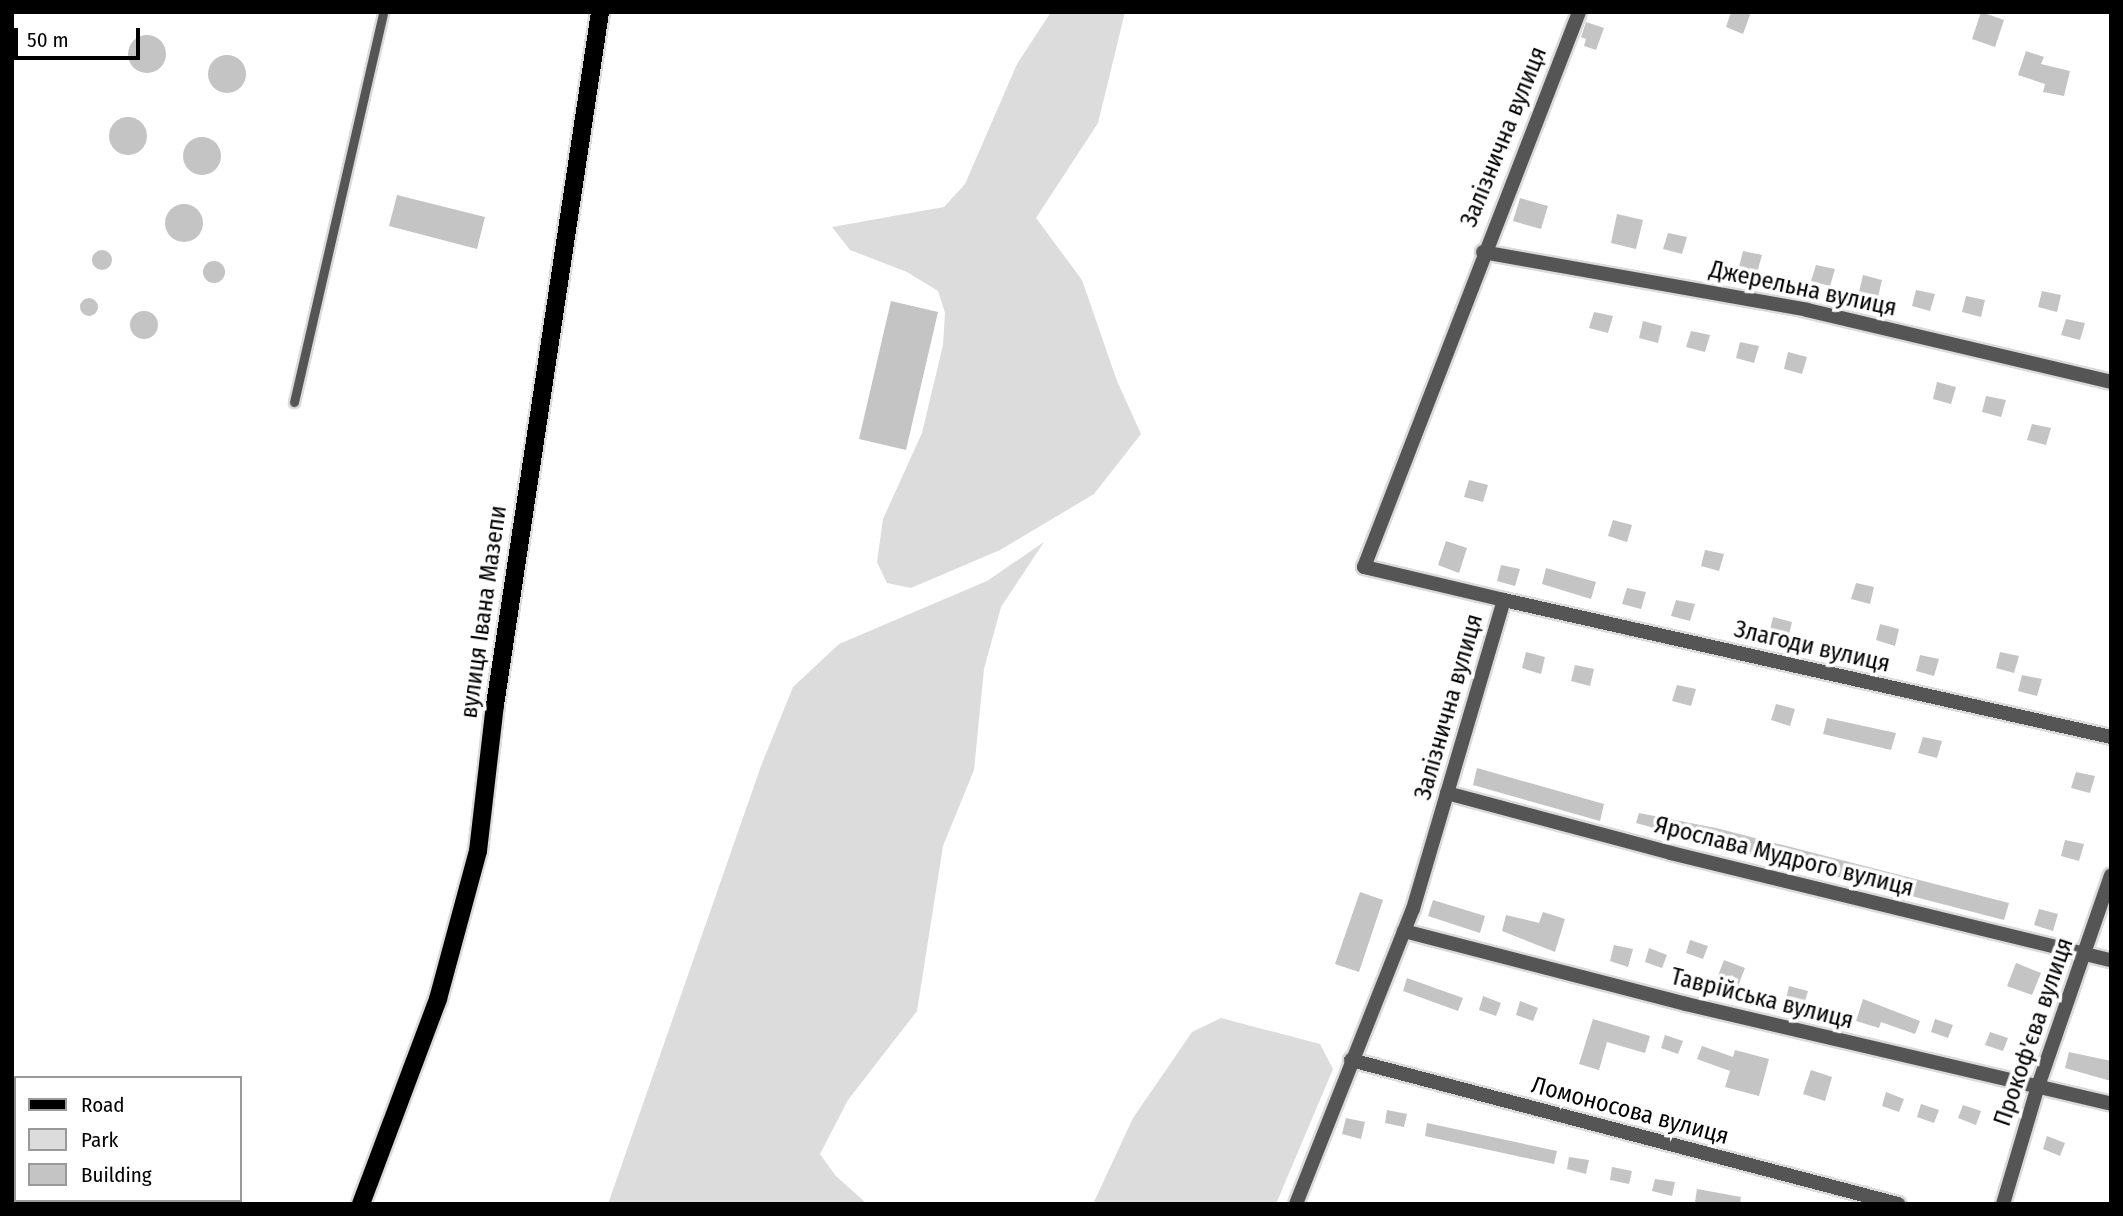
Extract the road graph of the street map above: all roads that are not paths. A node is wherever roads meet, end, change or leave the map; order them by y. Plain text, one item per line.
1 (383, 12) edge
2 (600, 12) edge
3 (1579, 12) edge
4 (1483, 252) junction
5 (2111, 382) edge
6 (294, 402) dead end
7 (1504, 600) junction
8 (2111, 737) edge
9 (1447, 793) junction
10 (2111, 875) edge
11 (1404, 932) junction
12 (2084, 954) junction
13 (2111, 960) edge
14 (1351, 1060) junction
15 (2037, 1088) junction
16 (2111, 1104) edge
17 (361, 1204) edge
18 (1296, 1204) edge
19 (1898, 1204) edge
20 (2003, 1204) edge

1 - 6 lane
2 - 17 main road, вулиця Івана Мазепи
3 - 4 street, Залізнична вулиця
4 - 5 street, Джерельна вулиця
4 - 7 street, Залізнична вулиця
7 - 8 street, Злагоди вулиця
7 - 9 street, Залізнична вулиця
9 - 11 street, Залізнична вулиця
9 - 12 street, Ярослава Мудрого вулиця
10 - 12 street, Прокоф'єва вулиця
11 - 14 street, Залізнична вулиця
11 - 15 street, Таврійська вулиця
12 - 13 street, Ярослава Мудрого вулиця
12 - 15 street, Прокоф'єва вулиця
14 - 18 street, Залізнична вулиця
14 - 19 street, Ломоносова вулиця
15 - 16 street, Таврійська вулиця
15 - 20 street, Прокоф'єва вулиця

